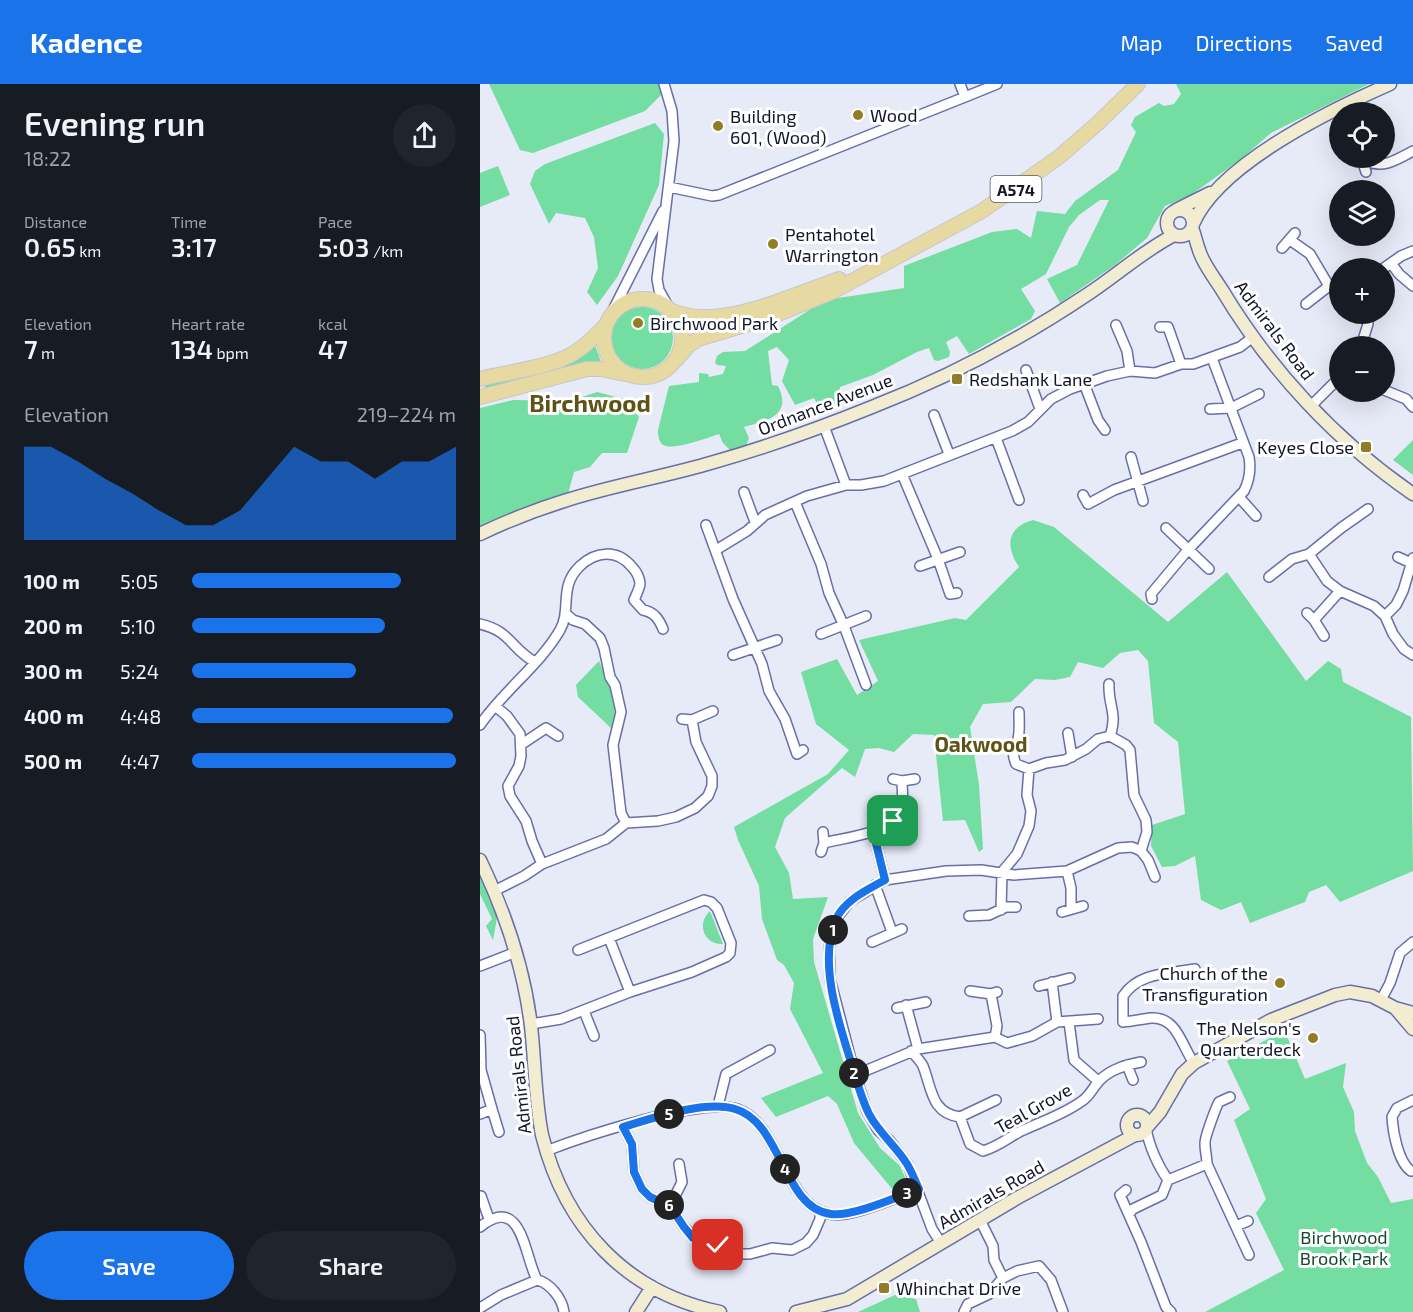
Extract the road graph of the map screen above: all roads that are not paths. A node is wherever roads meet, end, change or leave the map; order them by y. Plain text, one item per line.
1 (664, 84) edge
2 (960, 84) edge
3 (997, 84) edge
4 (1138, 84) edge
5 (1390, 84) edge
6 (964, 98) junction
7 (1413, 151) edge
8 (1366, 172) dead end
9 (669, 187) junction
10 (1215, 191) junction
11 (665, 207) junction
12 (1176, 210) junction
13 (1166, 221) junction
14 (1192, 226) junction
15 (1175, 235) junction
16 (1154, 245) junction
17 (1282, 248) dead end
18 (1199, 251) junction
19 (1413, 251) edge
20 (1395, 262) edge
21 (875, 267) junction
22 (1395, 271) edge
23 (1329, 286) joint
24 (1413, 286) edge
25 (1306, 304) dead end
26 (670, 309) junction
27 (607, 321) junction
28 (1116, 325) dead end
29 (1160, 327) dead end
30 (1253, 337) junction
31 (1212, 357) junction
32 (676, 360) junction
33 (1181, 364) junction
34 (1026, 370) dead end
35 (1130, 371) junction
36 (629, 375) junction
37 (480, 379) edge
38 (1085, 386) junction
39 (1329, 388) edge
40 (1259, 394) dead end
41 (1395, 394) edge
42 (480, 397) edge
43 (1311, 406) junction
44 (1413, 407) edge
45 (1231, 408) junction
46 (1040, 409) junction
47 (1210, 409) dead end
48 (934, 415) dead end
49 (824, 426) junction
50 (1106, 430) dead end
51 (996, 438) junction
52 (1242, 442) junction
53 (949, 454) junction
54 (1131, 457) dead end
55 (902, 474) junction
56 (1138, 481) junction
57 (846, 485) junction
58 (744, 492) dead end
59 (1413, 494) edge
60 (1083, 495) dead end
61 (1239, 497) junction
62 (1143, 501) dead end
63 (795, 502) junction
64 (1018, 502) dead end
65 (1368, 509) dead end
66 (1256, 516) dead end
67 (755, 522) junction
68 (706, 525) dead end
69 (1166, 528) dead end
70 (480, 534) edge
71 (716, 550) junction
72 (1187, 551) junction
73 (960, 552) dead end
74 (1309, 554) junction
75 (1398, 557) dead end
76 (938, 559) junction
77 (1412, 560) edge
78 (920, 566) dead end
79 (1209, 569) dead end
80 (1269, 577) dead end
81 (1340, 591) junction
82 (957, 593) dead end
83 (1152, 599) dead end
84 (566, 614) junction
85 (866, 616) dead end
86 (1385, 616) junction
87 (480, 624) edge
88 (844, 626) junction
89 (663, 629) dead end
90 (821, 634) dead end
91 (1324, 636) dead end
92 (777, 640) dead end
93 (754, 648) junction
94 (733, 655) dead end
95 (1413, 655) edge
96 (535, 662) junction
97 (866, 685) dead end
98 (1120, 685) dead end
99 (495, 706) junction
100 (713, 711) dead end
101 (1021, 711) dead end
102 (481, 723) edge
103 (1068, 733) dead end
104 (558, 736) dead end
105 (1110, 736) junction
106 (522, 744) junction
107 (803, 750) dead end
108 (1072, 757) junction
109 (1029, 769) junction
110 (915, 779) dead end
111 (626, 823) junction
112 (873, 831) junction
113 (824, 832) dead end
114 (1141, 851) junction
115 (480, 860) edge
116 (542, 864) junction
117 (1067, 871) junction
118 (1002, 872) junction
119 (1155, 877) dead end
120 (885, 880) junction
121 (875, 885) junction
122 (494, 891) junction
123 (1083, 906) dead end
124 (1016, 907) dead end
125 (1001, 910) junction
126 (969, 916) dead end
127 (902, 929) dead end
128 (892, 932) junction
129 (609, 938) junction
130 (872, 942) dead end
131 (1413, 942) edge
132 (578, 950) dead end
133 (516, 951) junction
134 (480, 966) edge
135 (1195, 969) dead end
136 (1070, 978) dead end
137 (1052, 982) junction
138 (1039, 986) dead end
139 (970, 991) dead end
140 (630, 992) junction
141 (1381, 1000) junction
142 (926, 1002) dead end
143 (1395, 1008) junction
144 (584, 1011) junction
145 (1413, 1013) edge
146 (1098, 1019) dead end
147 (1057, 1022) junction
148 (1069, 1022) junction
149 (531, 1024) junction
150 (1413, 1029) edge
151 (480, 1035) edge
152 (594, 1036) dead end
153 (994, 1037) junction
154 (770, 1050) dead end
155 (915, 1050) junction
156 (1141, 1062) dead end
157 (1194, 1063) junction
158 (1127, 1065) junction
159 (855, 1075) junction
160 (1133, 1080) dead end
161 (1098, 1081) junction
162 (1230, 1097) dead end
163 (1167, 1099) junction
164 (996, 1100) dead end
165 (1413, 1100) edge
166 (718, 1106) junction
167 (492, 1109) junction
168 (480, 1114) edge
169 (960, 1117) junction
170 (1132, 1118) junction
171 (623, 1127) junction
172 (1141, 1131) junction
173 (499, 1132) dead end
174 (1106, 1150) junction
175 (546, 1151) junction
176 (679, 1164) dead end
177 (1207, 1164) junction
178 (1411, 1172) edge
179 (1168, 1180) junction
180 (919, 1189) junction
181 (1126, 1190) dead end
182 (481, 1196) edge
183 (670, 1206) junction
184 (820, 1211) junction
185 (1129, 1214) junction
186 (489, 1220) junction
187 (980, 1220) junction
188 (1248, 1221) dead end
189 (1236, 1226) junction
190 (480, 1227) edge
191 (941, 1243) junction
192 (1249, 1255) dead end
193 (1003, 1278) junction
194 (537, 1280) junction
195 (652, 1287) junction
196 (480, 1308) edge
197 (564, 1312) edge
198 (636, 1312) edge
199 (720, 1312) edge
200 (796, 1312) edge
201 (964, 1312) edge
202 (1063, 1312) edge
203 (1170, 1312) edge

1 - 9 street
2 - 6 street
3 - 6 street
4 - 21 main road, A574
5 - 10 street
6 - 9 street
7 - 8 street
9 - 11 street
10 - 12 street
10 - 14 street
11 - 26 street
11 - 27 street
12 - 13 street
12 - 14 street
13 - 15 street
13 - 16 street, Ordnance Avenue
14 - 15 street
14 - 18 street, Admirals Road
15 - 16 street, Ordnance Avenue
15 - 18 street, Admirals Road
16 - 49 street, Ordnance Avenue
17 - 23 street
18 - 30 street, Admirals Road
19 - 20 street
21 - 26 main road, A574
21 - 32 main road, A574
22 - 24 street
23 - 25 street
26 - 27 main road, A574
26 - 32 main road
27 - 36 main road
27 - 37 main road, A574
28 - 35 street
29 - 33 street
30 - 31 street
30 - 43 street, Admirals Road
31 - 33 street
31 - 45 street
32 - 36 main road, A574
33 - 35 street
34 - 46 street
35 - 38 street
36 - 42 main road, A574
38 - 46 street
38 - 50 street
39 - 43 street
40 - 45 street
41 - 44 street
43 - 59 street, Admirals Road
45 - 47 street
45 - 52 street
46 - 51 street
48 - 53 street
49 - 57 street
49 - 70 street, Ordnance Avenue
51 - 53 street
51 - 64 street
52 - 56 street
52 - 61 street
53 - 55 street
54 - 56 street
55 - 57 street
55 - 76 street
56 - 60 street
56 - 62 street
57 - 63 street
58 - 67 street
61 - 66 street
61 - 72 street
63 - 67 street
63 - 88 street
65 - 74 street
67 - 71 street
68 - 71 street
69 - 72 street
71 - 93 street
72 - 79 street
72 - 83 street
73 - 76 street
74 - 80 street
74 - 81 street
75 - 77 street
76 - 78 street
76 - 82 street
77 - 86 street
81 - 86 street
81 - 91 street
84 - 89 street
84 - 96 street
84 - 111 street
85 - 88 street
86 - 95 street
87 - 96 street
88 - 90 street
88 - 97 street
92 - 93 street
93 - 94 street
93 - 107 street
96 - 99 street
98 - 105 street
99 - 102 street
99 - 106 street
100 - 111 street
101 - 109 street
103 - 108 street
104 - 106 street
105 - 108 street
105 - 114 street
106 - 116 street
108 - 109 street
109 - 118 street
110 - 112 street
111 - 116 street
112 - 113 street
112 - 120 street
114 - 117 street
114 - 119 street
115 - 122 street, Admirals Road
116 - 122 street
117 - 118 street
117 - 123 street
118 - 120 street
118 - 125 street
120 - 121 street
121 - 128 street
121 - 159 street
122 - 133 street, Admirals Road
124 - 125 street
125 - 126 street
127 - 128 street
128 - 130 street
129 - 132 street
129 - 140 street
129 - 140 street
131 - 141 street
133 - 134 street
133 - 149 street, Admirals Road
135 - 157 street
136 - 137 street
137 - 138 street
137 - 147 street
139 - 153 street
140 - 144 street
141 - 143 street, Admirals Road
141 - 157 street, Admirals Road
142 - 155 street
143 - 145 street, Admirals Road
143 - 150 street, Admirals Road
144 - 149 street
144 - 152 street
146 - 148 street
147 - 148 street
147 - 153 street
148 - 161 street, Teal Grove
149 - 175 street, Admirals Road
151 - 167 street
153 - 155 street
154 - 166 street
155 - 159 street
155 - 169 street
156 - 158 street, Teal Grove
157 - 163 street, Admirals Road
158 - 160 street
158 - 161 street, Teal Grove
159 - 180 street
161 - 169 street, Teal Grove
162 - 177 street
163 - 170 street, Admirals Road
163 - 172 street, Admirals Road
164 - 169 street, Teal Grove
165 - 178 street
166 - 171 street
166 - 184 street
167 - 168 street
167 - 173 street
170 - 172 street
170 - 172 street
170 - 174 street, Admirals Road
171 - 175 street
171 - 183 street
172 - 174 street, Admirals Road
172 - 179 street
174 - 187 street, Admirals Road
175 - 195 street, Admirals Road
176 - 183 street
177 - 179 street
177 - 189 street
179 - 185 street
180 - 184 street
180 - 191 street
181 - 185 street
182 - 186 street
183 - 184 street
185 - 203 street
186 - 190 street
186 - 194 street
187 - 191 street, Admirals Road
187 - 193 street
188 - 189 street
189 - 192 street
191 - 200 street, Admirals Road
193 - 201 street
193 - 202 street
194 - 196 street
194 - 197 street
195 - 198 street
195 - 199 street, Admirals Road

